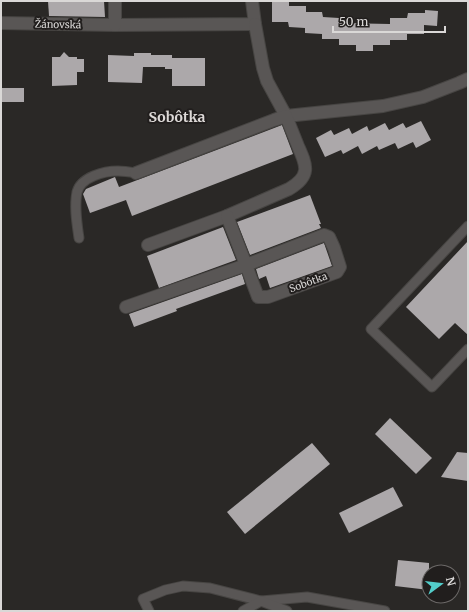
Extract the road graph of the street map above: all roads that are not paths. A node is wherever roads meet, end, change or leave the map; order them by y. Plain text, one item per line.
1 (115, 1) edge
2 (252, 1) edge
3 (1, 23) edge
4 (255, 24) junction
5 (114, 25) junction
6 (468, 80) edge
7 (286, 116) junction
8 (136, 173) joint
9 (226, 216) junction
10 (468, 226) edge
11 (79, 238) dead end
12 (148, 245) dead end
13 (246, 265) junction
14 (126, 307) dead end
15 (468, 349) edge
16 (261, 601) junction
17 (149, 611) edge
18 (243, 611) edge
19 (259, 611) edge
20 (287, 611) edge
21 (386, 611) edge

1 - 5 street
2 - 4 street
3 - 5 street, Žánovská
4 - 5 street
4 - 7 street
6 - 7 street
7 - 8 street
7 - 9 street
8 - 11 lane
9 - 12 street
9 - 13 street, Sobôtka
10 - 15 lane
13 - 13 street, Sobôtka
13 - 14 street, Sobôtka
16 - 17 lane
16 - 18 lane
16 - 19 lane
16 - 20 lane
16 - 21 lane

